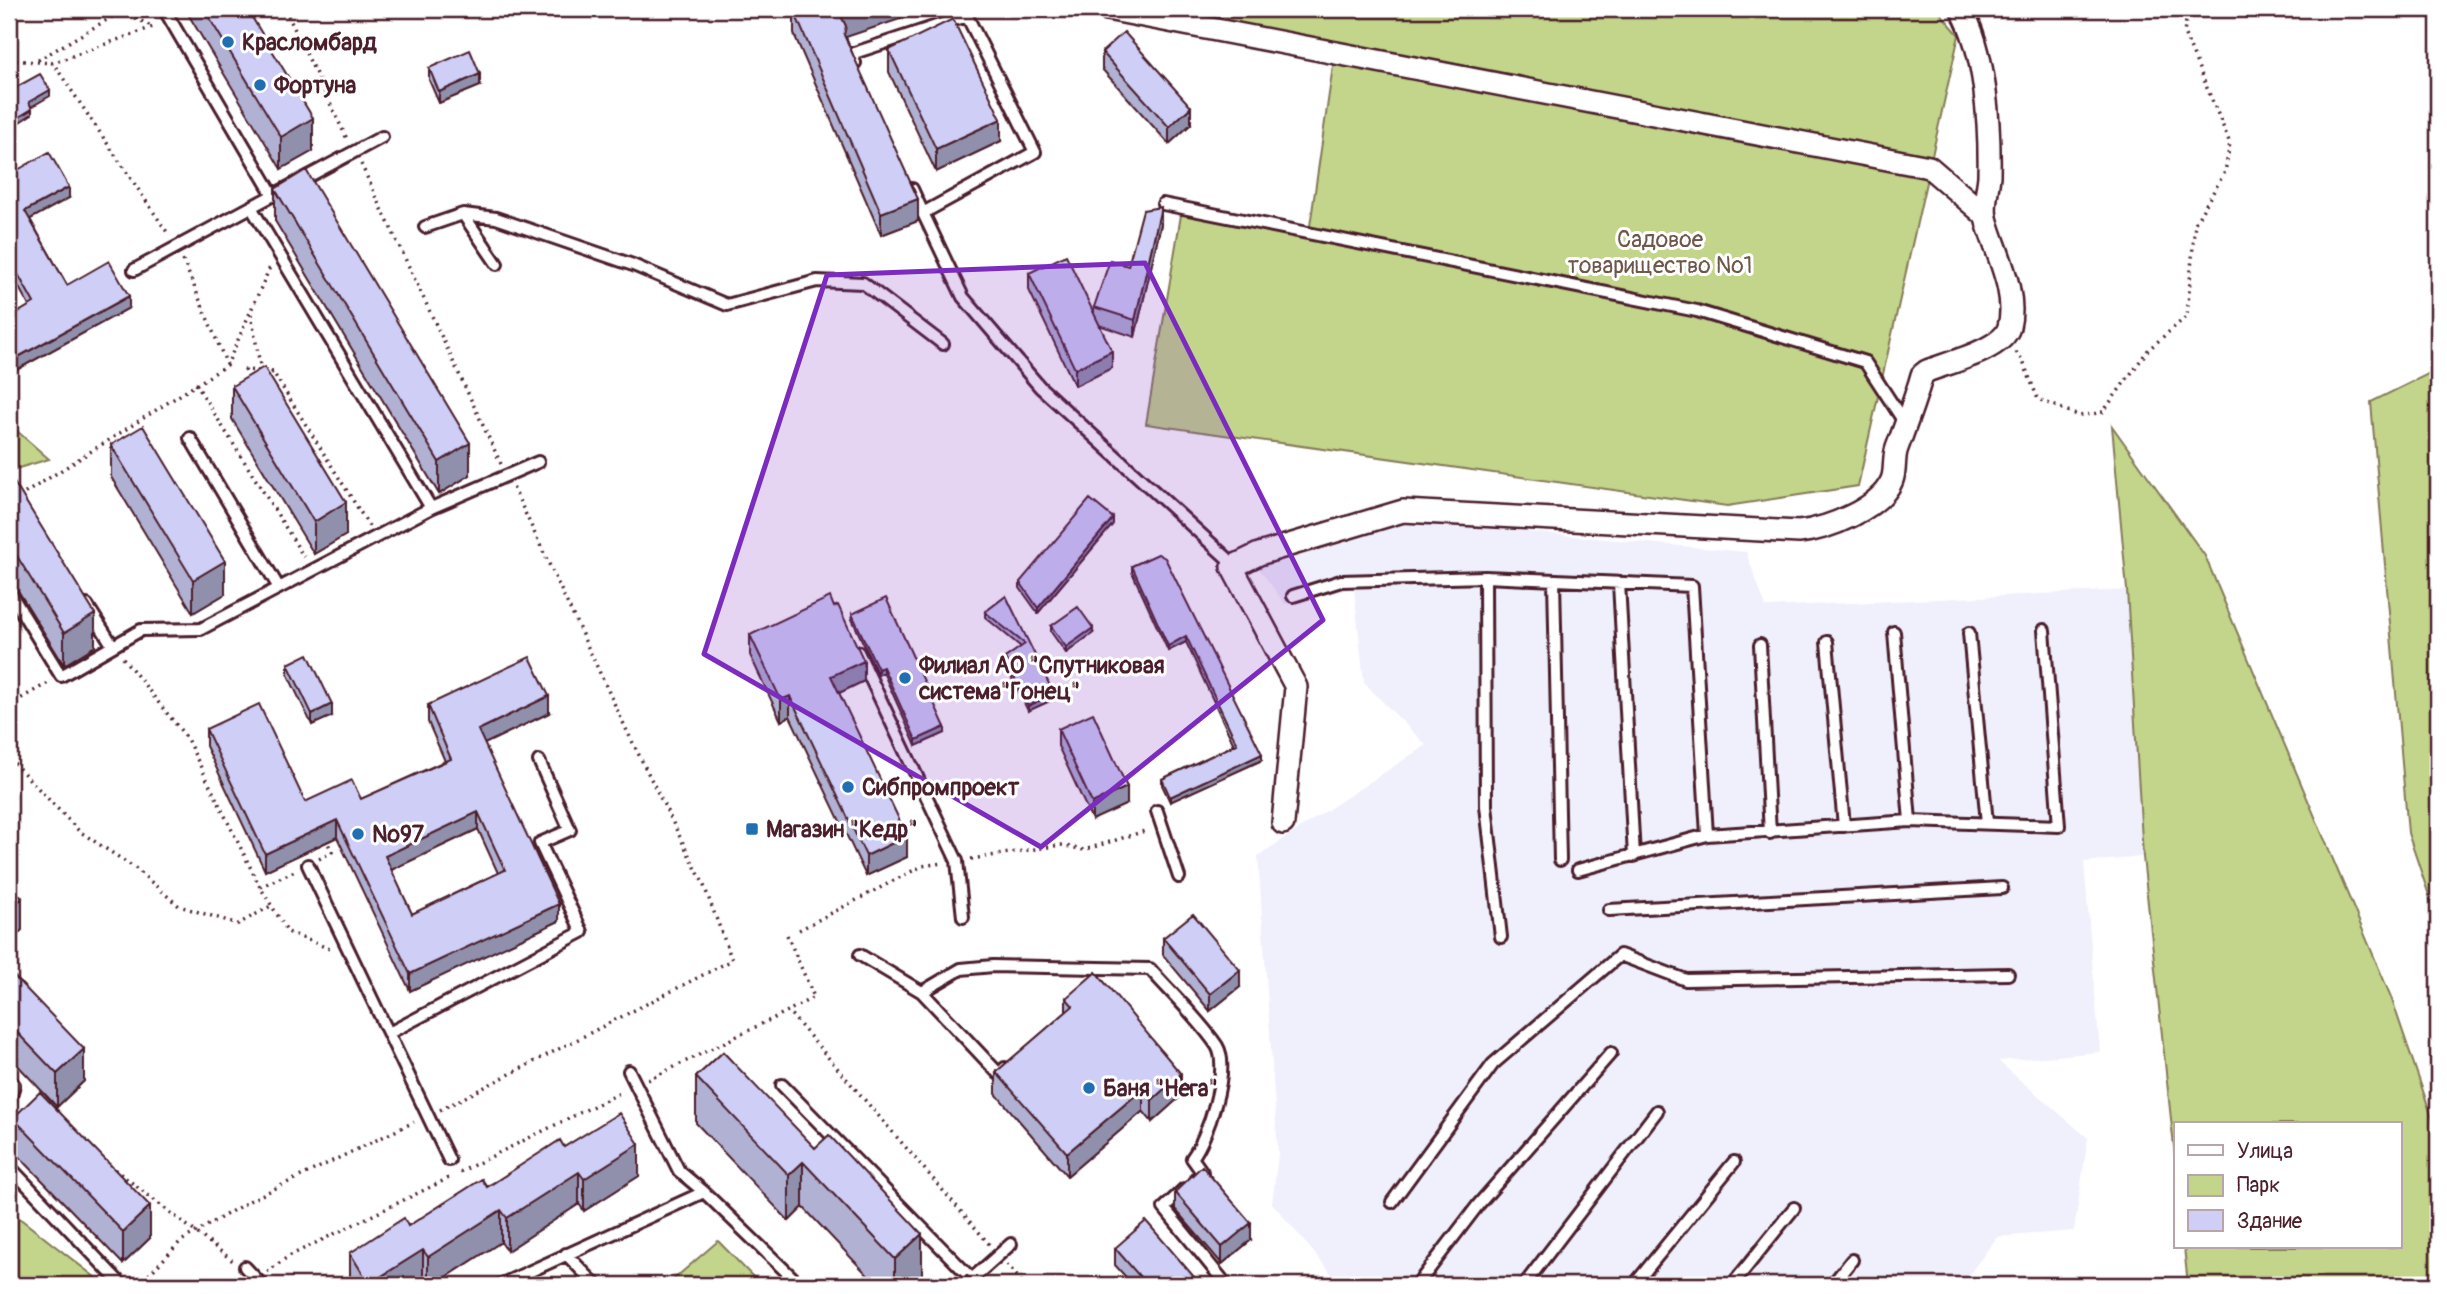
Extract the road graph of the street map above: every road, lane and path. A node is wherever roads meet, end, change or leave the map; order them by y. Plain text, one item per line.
1 (164, 9) edge
2 (1107, 9) edge
3 (1961, 9) edge
4 (2188, 9) edge
5 (9, 60) edge
6 (36, 61) junction
7 (53, 63) junction
8 (862, 79) edge
9 (382, 136) dead end
10 (906, 176) edge
11 (273, 195) junction
12 (1163, 204) dead end
13 (251, 207) junction
14 (923, 213) junction
15 (463, 214) junction
16 (1986, 216) junction
17 (425, 227) dead end
18 (177, 247) junction
19 (278, 251) junction
20 (497, 264) dead end
21 (134, 271) dead end
22 (251, 312) junction
23 (2003, 337) junction
24 (943, 344) dead end
25 (227, 365) junction
26 (261, 370) junction
27 (273, 372) junction
28 (262, 378) edge
29 (196, 384) junction
30 (252, 384) edge
31 (1906, 425) junction
32 (190, 438) dead end
33 (538, 462) dead end
34 (12, 502) edge
35 (431, 508) junction
36 (375, 537) junction
37 (1232, 567) junction
38 (312, 570) junction
39 (1485, 577) junction
40 (1554, 580) junction
41 (1619, 583) junction
42 (279, 588) junction
43 (9, 591) edge
44 (1293, 596) dead end
45 (83, 599) edge
46 (2044, 629) dead end
47 (1894, 632) dead end
48 (1969, 634) dead end
49 (850, 636) edge
50 (1826, 642) dead end
51 (1760, 645) dead end
52 (113, 646) junction
53 (61, 676) junction
54 (9, 705) edge
55 (9, 758) edge
56 (539, 761) dead end
57 (1157, 811) joint
58 (1910, 821) junction
59 (1283, 823) dead end
60 (1987, 823) junction
61 (1844, 826) junction
62 (1770, 833) junction
63 (1707, 835) junction
64 (327, 841) edge
65 (1634, 856) junction
66 (1560, 860) dead end
67 (957, 861) junction
68 (308, 865) junction
69 (1578, 870) dead end
70 (1179, 877) dead end
71 (260, 887) junction
72 (2001, 888) dead end
73 (271, 906) junction
74 (1609, 910) dead end
75 (963, 917) dead end
76 (799, 930) dead end
77 (787, 935) dead end
78 (1501, 937) dead end
79 (860, 955) dead end
80 (352, 957) junction
81 (2008, 974) dead end
82 (922, 992) junction
83 (788, 1011) dead end
84 (389, 1033) junction
85 (1611, 1053) dead end
86 (1017, 1058) edge
87 (629, 1071) dead end
88 (9, 1080) edge
89 (782, 1085) dead end
90 (9, 1102) edge
91 (1657, 1111) dead end
92 (103, 1159) edge
93 (449, 1160) dead end
94 (1734, 1162) dead end
95 (9, 1166) edge
96 (704, 1192) junction
97 (1392, 1202) dead end
98 (1794, 1208) dead end
99 (1011, 1244) dead end
100 (566, 1254) junction
101 (999, 1255) junction
102 (1852, 1260) dead end
103 (245, 1267) dead end
104 (259, 1282) edge
105 (969, 1282) edge
106 (1225, 1283) dead end
107 (122, 1285) edge
108 (500, 1285) edge
109 (596, 1285) edge
110 (800, 1285) edge
111 (1024, 1285) edge
112 (1417, 1285) edge
113 (1524, 1285) edge
114 (1634, 1285) edge
115 (1732, 1285) edge
116 (1832, 1285) edge

1 - 11 lane
2 - 16 street
3 - 16 street
4 - 23 path
5 - 6 path
6 - 7 path
6 - 7 path
7 - 18 path
8 - 14 lane
9 - 11 lane
10 - 14 lane
11 - 13 lane
12 - 31 lane
13 - 18 lane
13 - 19 lane
14 - 37 lane
15 - 17 lane
15 - 20 lane
15 - 24 lane
16 - 23 street
18 - 21 lane
18 - 25 path
19 - 22 path
19 - 35 lane
22 - 25 path
22 - 26 path
23 - 31 street
25 - 29 path
26 - 27 path
26 - 30 path
27 - 28 path
27 - 36 path
29 - 34 path
29 - 38 path
31 - 37 street
32 - 42 lane
33 - 35 lane
35 - 36 lane
36 - 38 lane
37 - 59 street
38 - 42 lane
39 - 40 lane
39 - 44 lane
39 - 78 lane
40 - 41 lane
40 - 66 lane
41 - 63 lane
41 - 65 lane
42 - 52 lane
43 - 53 lane
45 - 52 lane
46 - 60 lane
47 - 58 lane
48 - 60 lane
49 - 67 lane
50 - 61 lane
51 - 62 lane
52 - 53 lane
52 - 71 path
53 - 54 path
55 - 73 path
56 - 84 lane
57 - 67 path
57 - 70 lane
58 - 60 lane
58 - 61 lane
61 - 62 lane
62 - 63 lane
63 - 65 lane
64 - 68 path
65 - 69 lane
67 - 75 lane
67 - 76 path
68 - 71 path
68 - 80 lane
71 - 73 path
72 - 74 lane
73 - 80 path
77 - 83 path
79 - 82 lane
80 - 84 lane
81 - 97 lane
82 - 86 lane
82 - 106 lane
84 - 93 lane
85 - 112 lane
87 - 96 lane
88 - 90 lane
89 - 105 lane
91 - 113 lane
92 - 104 path
94 - 114 lane
95 - 107 lane
96 - 100 lane
96 - 110 lane
98 - 115 lane
99 - 101 lane
100 - 108 lane
100 - 109 lane
101 - 105 lane
101 - 111 path
102 - 116 lane
103 - 104 lane

